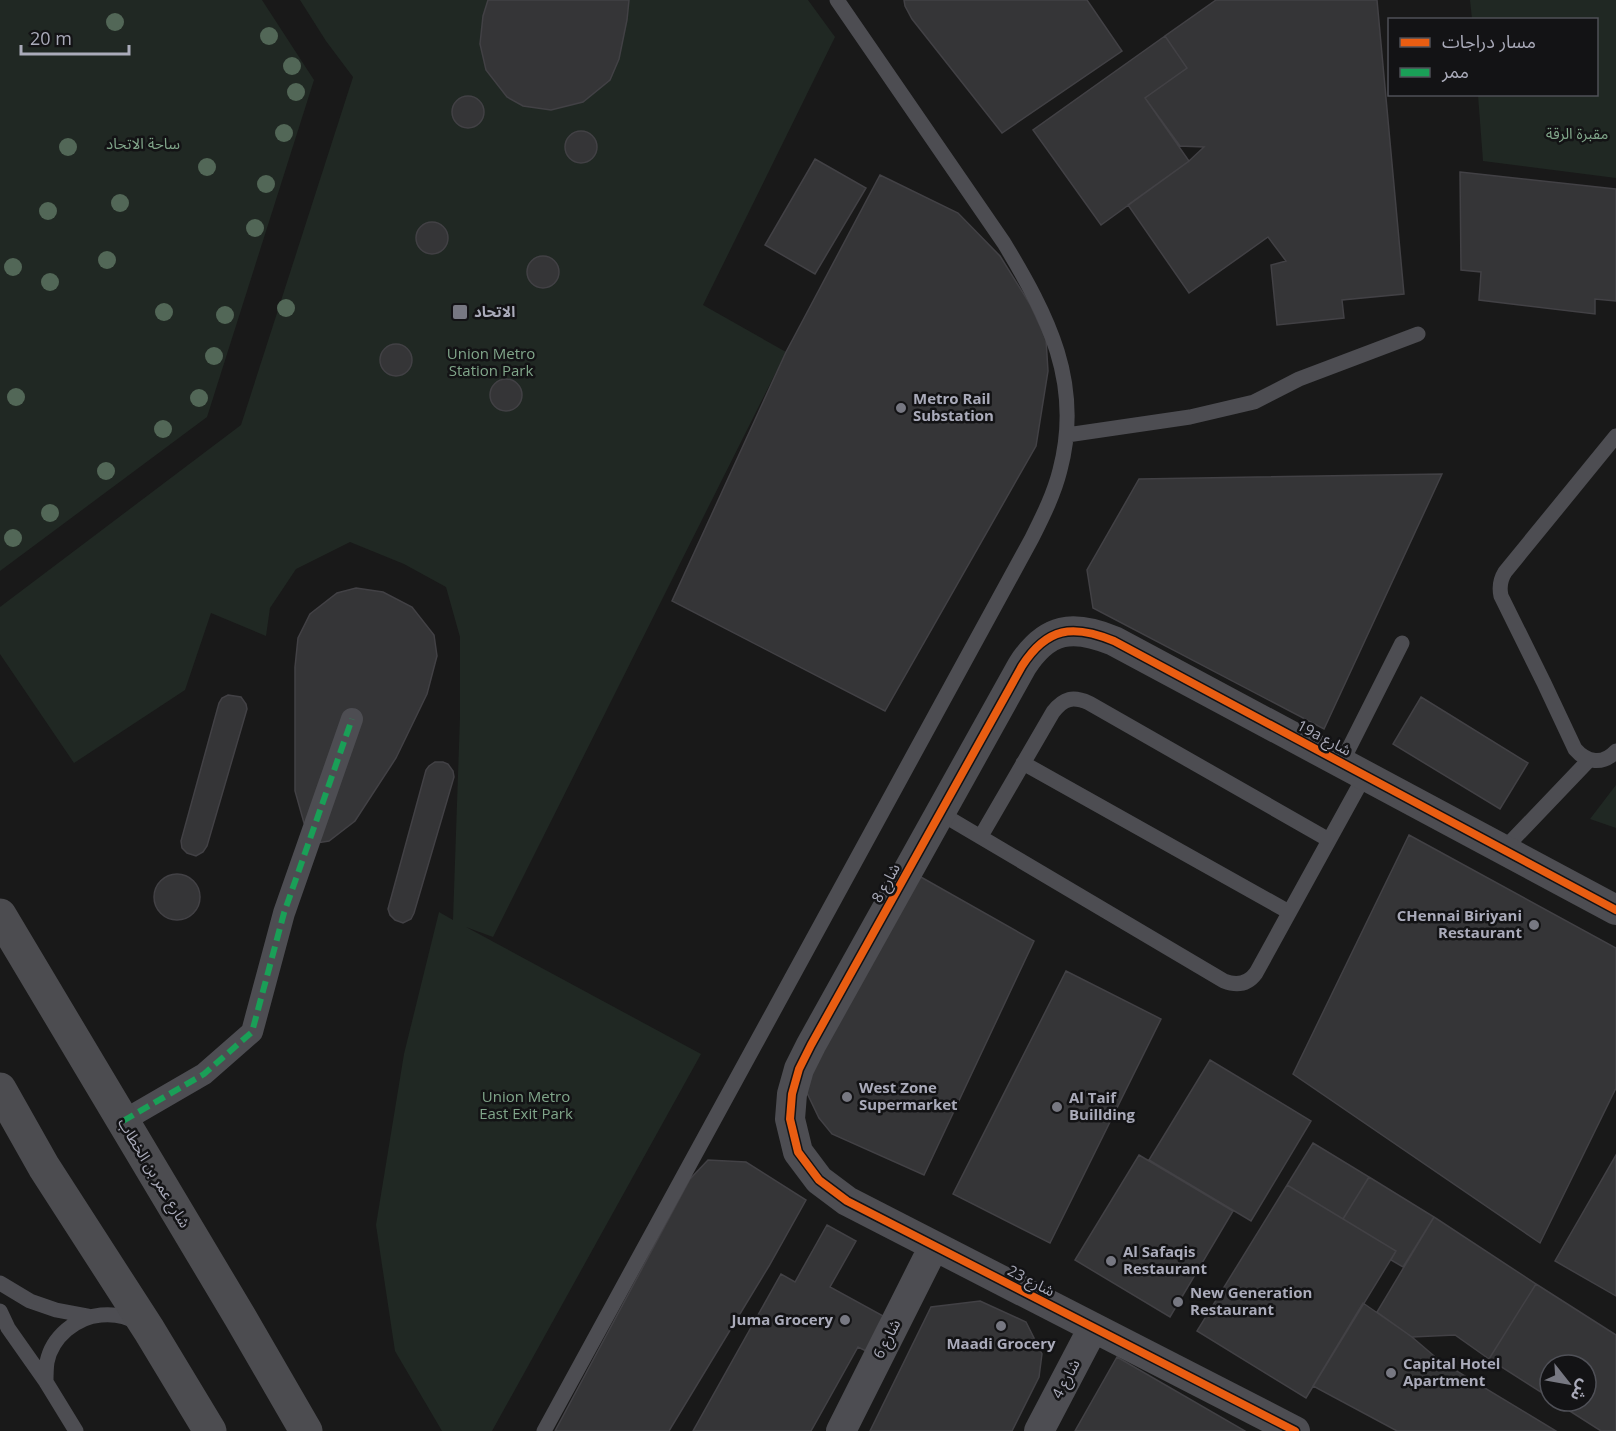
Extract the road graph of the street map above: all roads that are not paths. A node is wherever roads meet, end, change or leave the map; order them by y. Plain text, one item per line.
1 (837, 0) edge
2 (1418, 334) dead end
3 (1067, 435) junction
4 (1616, 436) edge
5 (1402, 643) dead end
6 (1022, 666) joint
7 (352, 720) dead end
8 (1616, 751) edge
9 (1589, 760) junction
10 (1023, 763) junction
11 (1353, 769) junction
12 (940, 813) junction
13 (981, 836) junction
14 (1329, 840) junction
15 (1504, 849) junction
16 (1616, 910) edge
17 (1289, 912) junction
18 (0, 915) edge
19 (0, 1089) edge
20 (790, 1119) joint
21 (123, 1121) junction
22 (934, 1246) junction
23 (0, 1283) edge
24 (0, 1311) edge
25 (88, 1316) junction
26 (1093, 1328) junction
27 (149, 1330) junction
28 (46, 1382) junction
29 (206, 1427) edge
30 (76, 1431) edge
31 (306, 1431) edge
32 (544, 1431) edge
33 (841, 1431) edge
34 (1039, 1431) edge
35 (1295, 1431) edge

1 - 3 lane
2 - 3 lane
3 - 32 lane
4 - 9 lane
5 - 11 lane
6 - 11 street, 19a شارع
6 - 12 street, شارع 8
7 - 21 street
8 - 9 lane
9 - 15 lane
10 - 13 lane
10 - 14 lane
10 - 17 lane
11 - 14 lane
11 - 15 street, 19a شارع
12 - 13 lane
12 - 20 street, شارع 8
13 - 17 lane
14 - 17 lane
15 - 16 street, 19a شارع
18 - 21 main road, شارع عمر بن الخطاب
19 - 27 main road
20 - 22 street, شارع 23
21 - 31 main road, شارع عمر بن الخطاب
22 - 26 street, شارع 23
22 - 33 street, شارع 6
23 - 25 lane
24 - 28 lane
25 - 27 lane
25 - 28 lane
26 - 34 street, شارع 4
26 - 35 street, شارع 23
27 - 29 main road
28 - 30 lane

